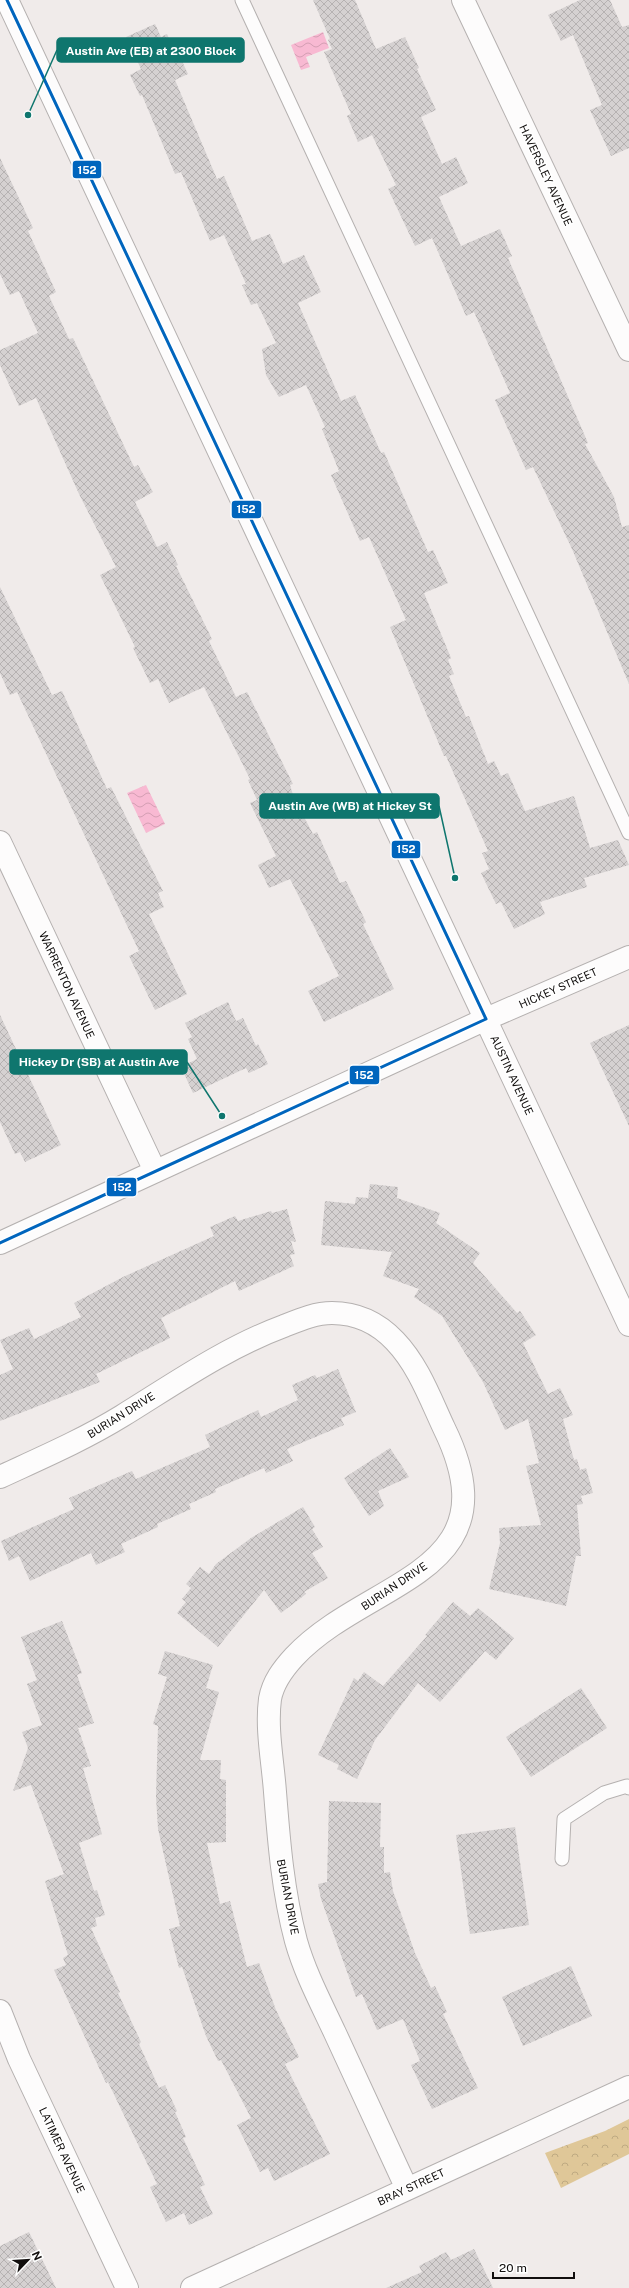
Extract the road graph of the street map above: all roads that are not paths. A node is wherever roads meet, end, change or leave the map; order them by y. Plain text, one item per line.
1 (7, 0) edge
2 (242, 0) edge
3 (463, 0) edge
4 (629, 350) edge
5 (629, 833) edge
6 (0, 842) edge
7 (629, 956) edge
8 (486, 1019) junction
9 (155, 1170) junction
10 (0, 1242) edge
11 (629, 1325) edge
12 (0, 1477) edge
13 (629, 1788) edge
14 (562, 1859) dead end
15 (0, 2011) edge
16 (629, 2087) edge
17 (407, 2189) junction
18 (127, 2288) edge
19 (192, 2288) edge

1 - 8 street, AUSTIN AVENUE
2 - 5 lane
3 - 4 street, HAVERSLEY AVENUE
6 - 9 street, WARRENTON AVENUE
7 - 8 street, HICKEY STREET
8 - 9 street, HICKEY STREET
8 - 11 street, AUSTIN AVENUE
9 - 10 street, HICKEY STREET
12 - 17 street, BURIAN DRIVE
13 - 14 lane
15 - 18 street, LATIMER AVENUE
16 - 17 street, BRAY STREET
17 - 19 street, BRAY STREET

